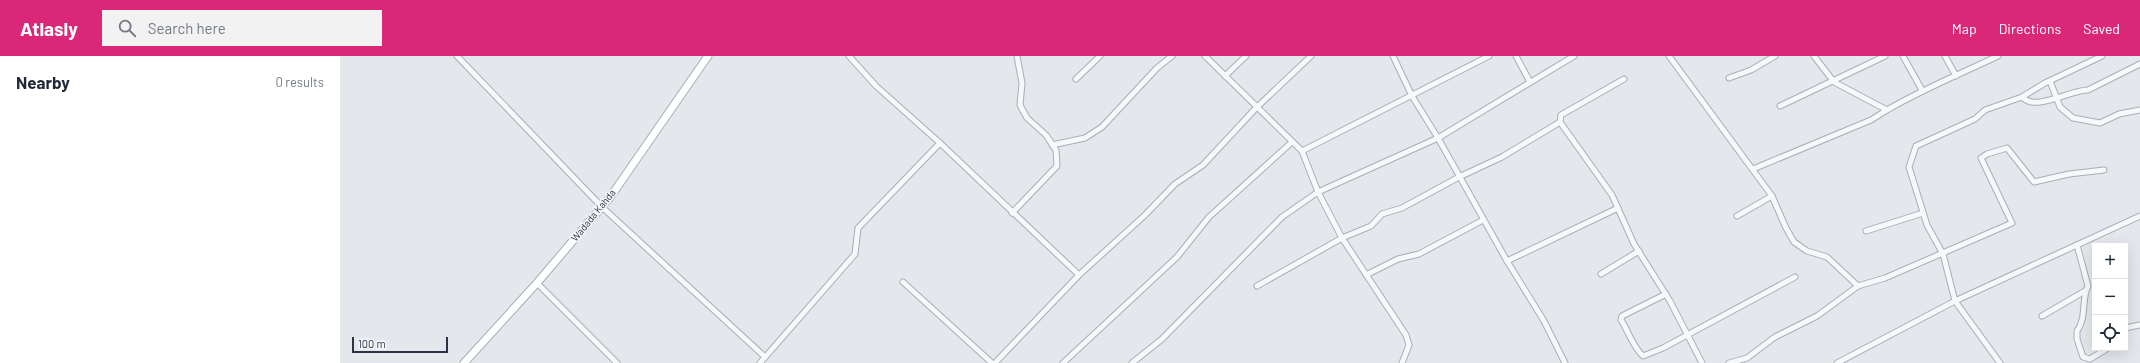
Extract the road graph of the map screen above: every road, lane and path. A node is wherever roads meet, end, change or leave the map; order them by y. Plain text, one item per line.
1 (457, 56) edge
2 (708, 56) edge
3 (849, 56) edge
4 (1017, 56) edge
5 (1100, 56) edge
6 (1172, 56) edge
7 (1205, 56) edge
8 (1246, 56) edge
9 (1311, 56) edge
10 (1393, 56) edge
11 (1489, 56) edge
12 (1516, 56) edge
13 (1574, 56) edge
14 (1669, 56) edge
15 (1775, 56) edge
16 (1814, 56) edge
17 (1885, 56) edge
18 (1903, 56) edge
19 (1945, 56) edge
20 (1998, 56) edge
21 (2102, 56) edge
22 (2140, 64) edge
23 (1225, 76) junction
24 (1956, 76) junction
25 (1729, 78) dead end
26 (1076, 79) dead end
27 (1624, 79) dead end
28 (2050, 80) junction
29 (1530, 82) junction
30 (1834, 82) junction
31 (1922, 90) junction
32 (1412, 96) junction
33 (2022, 97) junction
34 (2057, 97) junction
35 (1780, 106) dead end
36 (1256, 108) junction
37 (1886, 110) junction
38 (2140, 110) edge
39 (1560, 122) junction
40 (1438, 138) junction
41 (1292, 142) junction
42 (940, 143) junction
43 (1052, 144) junction
44 (1302, 151) junction
45 (1753, 168) junction
46 (2104, 170) dead end
47 (1459, 177) junction
48 (1318, 192) junction
49 (1772, 196) junction
50 (602, 207) junction
51 (1618, 208) junction
52 (1012, 213) junction
53 (1923, 213) junction
54 (1737, 216) dead end
55 (2140, 216) edge
56 (1483, 220) junction
57 (1866, 231) dead end
58 (1342, 238) junction
59 (2076, 245) junction
60 (1639, 251) junction
61 (1943, 254) junction
62 (1507, 262) junction
63 (1602, 274) dead end
64 (1079, 275) junction
65 (1366, 275) junction
66 (1795, 277) dead end
67 (903, 282) dead end
68 (537, 283) junction
69 (1257, 286) dead end
70 (1858, 286) junction
71 (2085, 291) junction
72 (1666, 294) junction
73 (1955, 301) junction
74 (2042, 316) dead end
75 (2140, 324) edge
76 (2128, 327) edge
77 (1687, 335) junction
78 (2103, 351) edge
79 (765, 357) junction
80 (464, 363) edge
81 (616, 363) edge
82 (760, 363) edge
83 (992, 363) edge
84 (995, 363) edge
85 (1063, 363) edge
86 (1132, 363) edge
87 (1402, 363) edge
88 (1565, 363) edge
89 (1702, 363) edge
90 (1729, 363) edge
91 (1837, 363) edge
92 (2000, 363) edge

1 - 50 street
2 - 50 main road, Wadada Kahda
3 - 42 street
4 - 43 street
5 - 26 street
6 - 43 street
7 - 23 street
8 - 23 street
9 - 36 street
10 - 32 street
11 - 32 street
12 - 29 street
13 - 29 street
14 - 45 street
15 - 25 street
16 - 30 street
17 - 30 street
18 - 31 street
19 - 24 street
20 - 24 street
21 - 28 street
22 - 34 street
23 - 36 street
24 - 31 street
27 - 39 street
28 - 33 street
28 - 34 street
29 - 40 street
30 - 35 street
30 - 37 street
31 - 37 street
32 - 40 street
32 - 44 street
33 - 34 street
33 - 53 street
34 - 38 street
36 - 41 street
36 - 64 street
37 - 45 street
39 - 47 street
39 - 51 street
40 - 47 street
40 - 48 street
41 - 44 street
41 - 85 street
42 - 52 street
42 - 79 street
43 - 52 street
44 - 48 street
45 - 49 street
46 - 61 street
47 - 56 street
47 - 58 street
48 - 58 street
48 - 86 street
49 - 54 street
49 - 70 street
50 - 68 main road, Wadada Kahda
50 - 79 street
51 - 60 street
51 - 62 street
52 - 64 street
53 - 57 street
53 - 61 street
55 - 59 street
56 - 62 street
56 - 65 street
58 - 65 street
58 - 69 street
59 - 71 street
59 - 73 street
60 - 63 street
60 - 72 street
61 - 70 street
61 - 73 street
62 - 88 street
64 - 84 street
65 - 87 street
66 - 77 street
67 - 83 street
68 - 80 main road, Wadada Kahda
68 - 81 street
70 - 90 street
71 - 74 street
71 - 78 street
72 - 77 street
72 - 77 street
73 - 91 street
73 - 92 street
75 - 76 street
77 - 89 street
79 - 82 street

